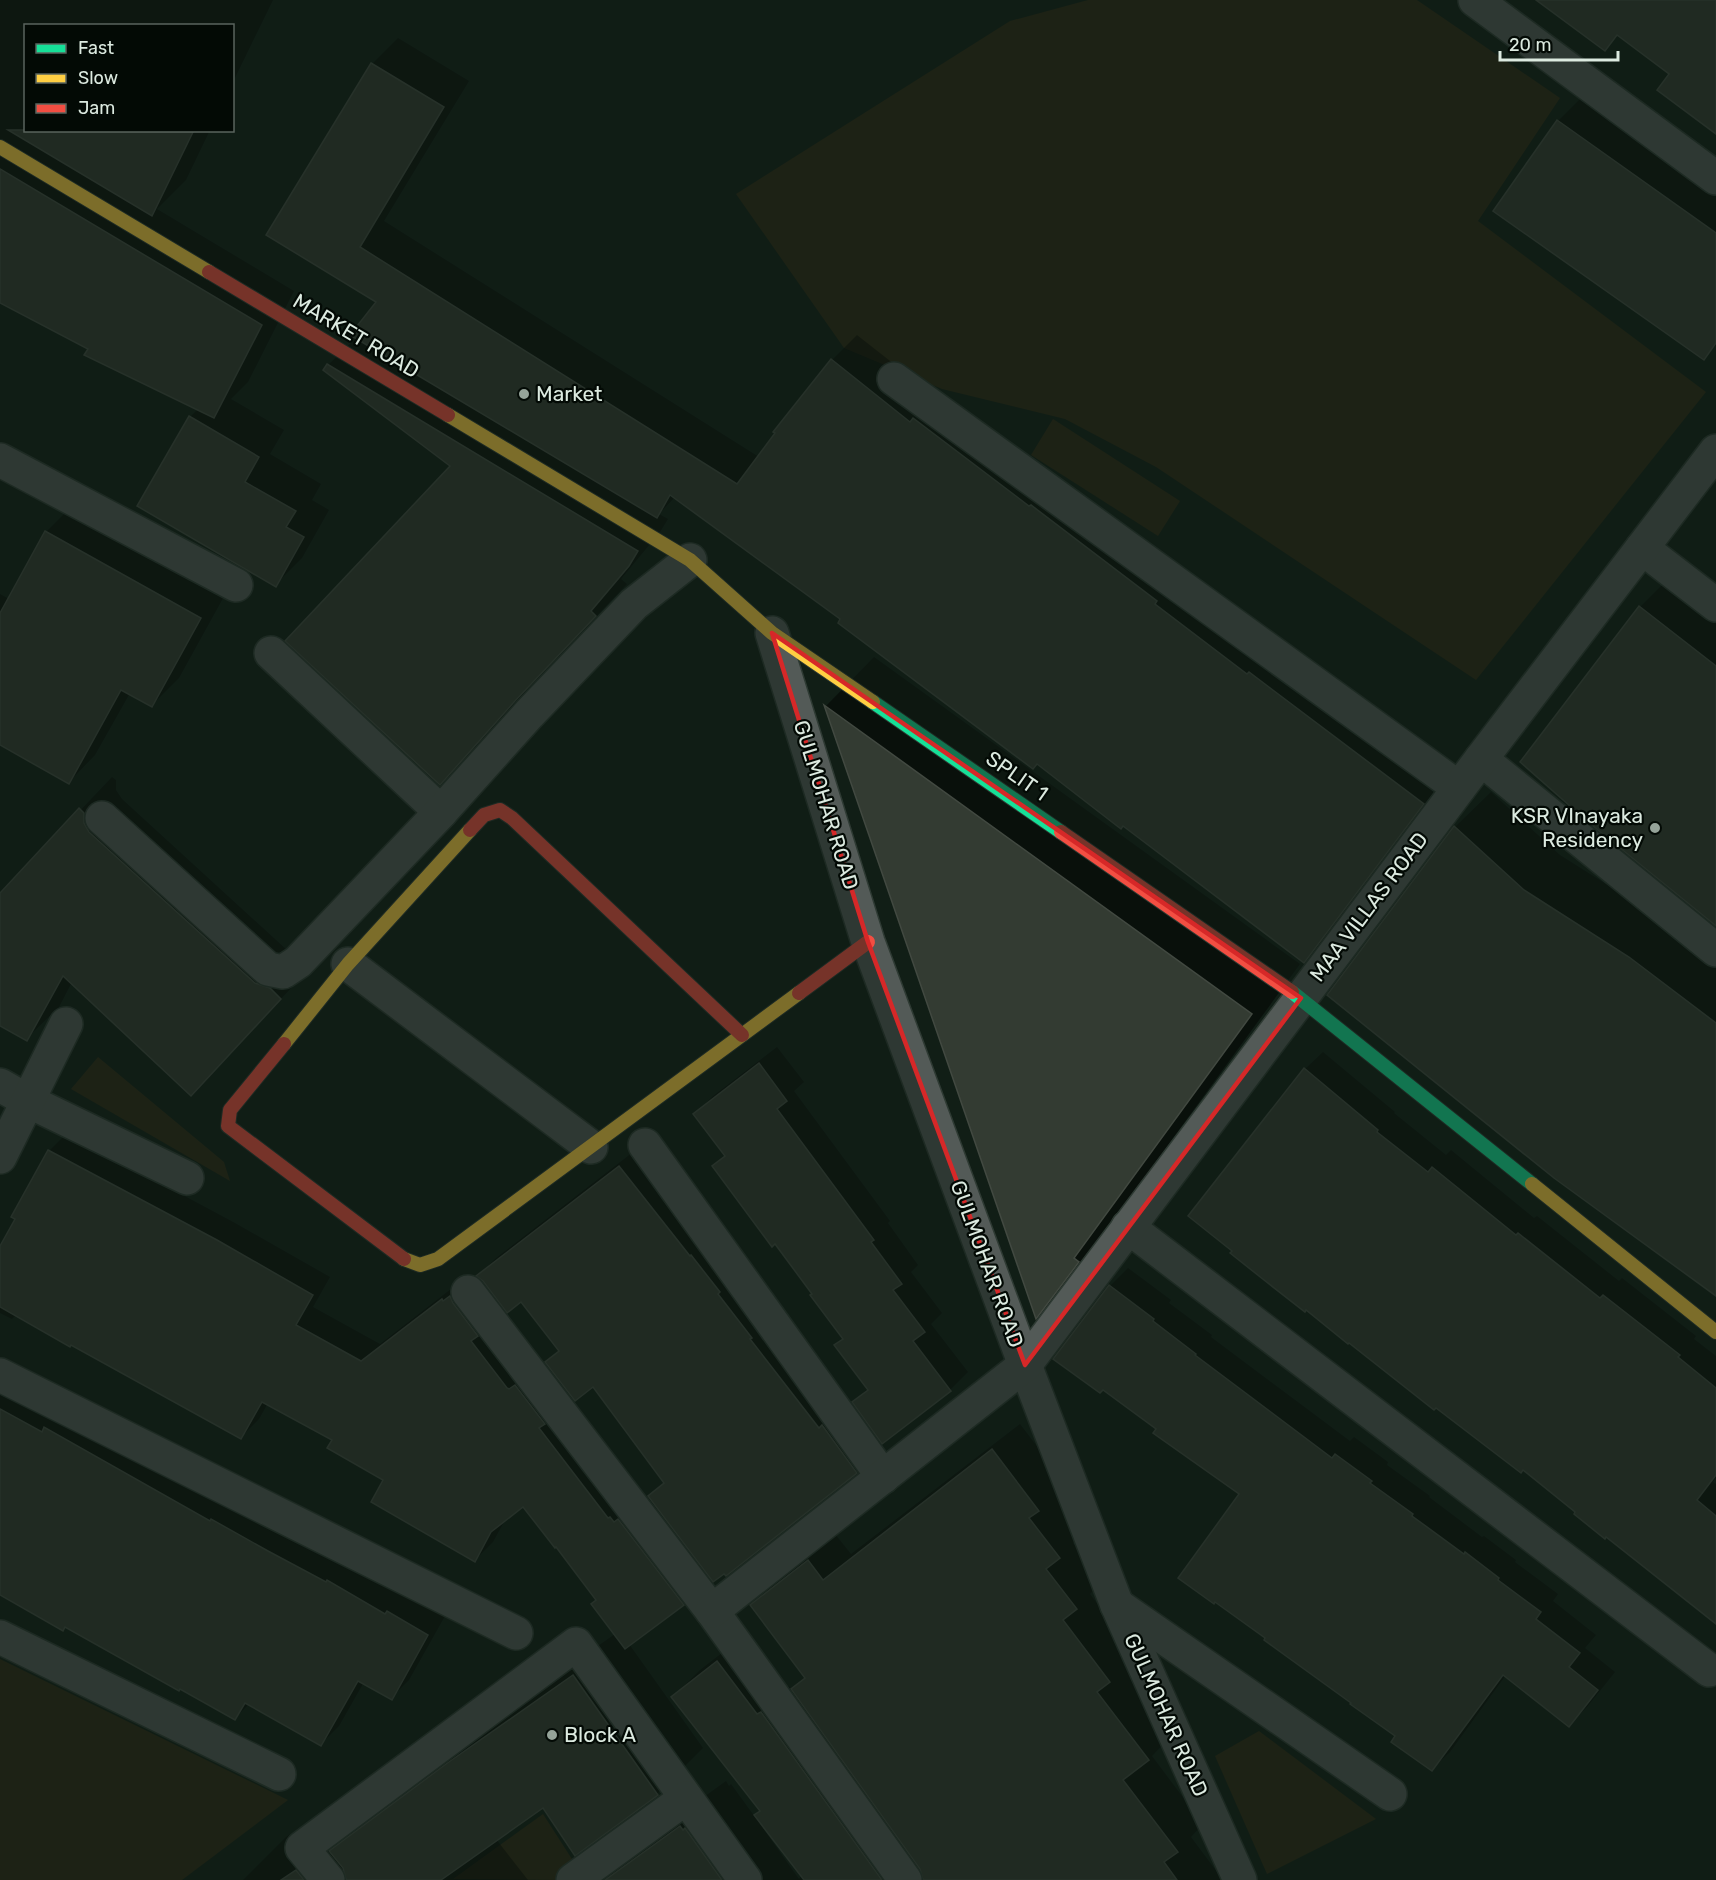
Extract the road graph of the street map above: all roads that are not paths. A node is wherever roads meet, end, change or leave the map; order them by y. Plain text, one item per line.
1 (1475, 0) edge
2 (0, 147) edge
3 (1716, 178) edge
4 (894, 379) dead end
5 (1716, 451) edge
6 (0, 459) edge
7 (1642, 548) junction
8 (690, 560) junction
9 (236, 585) dead end
10 (1716, 605) edge
11 (772, 633) junction
12 (271, 653) dead end
13 (1481, 759) junction
14 (1459, 788) junction
15 (441, 812) junction
16 (102, 818) dead end
17 (868, 942) junction
18 (1716, 950) edge
19 (348, 964) junction
20 (1301, 998) junction
21 (66, 1024) dead end
22 (742, 1035) junction
23 (14, 1093) edge
24 (645, 1145) dead end
25 (591, 1147) junction
26 (0, 1157) edge
27 (187, 1178) dead end
28 (1128, 1227) junction
29 (468, 1292) dead end
30 (1716, 1332) edge
31 (1025, 1365) junction
32 (0, 1375) edge
33 (883, 1477) junction
34 (1117, 1605) junction
35 (712, 1611) junction
36 (516, 1633) dead end
37 (0, 1637) edge
38 (1708, 1670) dead end
39 (279, 1774) dead end
40 (1390, 1794) dead end
41 (686, 1798) junction
42 (328, 1880) edge
43 (573, 1880) edge
44 (745, 1880) edge
45 (905, 1880) edge
46 (1240, 1880) edge

1 - 3 street
2 - 8 street, MARKET ROAD
4 - 14 street
5 - 7 street, MAA VILLAS ROAD
6 - 9 street
7 - 10 street
7 - 13 street, MAA VILLAS ROAD
8 - 11 street, SPLIT 1
8 - 15 street
11 - 17 street, GULMOHAR ROAD
11 - 20 street, SPLIT 1
12 - 15 street
13 - 14 street, MAA VILLAS ROAD
13 - 18 street
14 - 20 street, MAA VILLAS ROAD
15 - 16 street
17 - 22 street
17 - 31 street, GULMOHAR ROAD
19 - 22 street
19 - 25 street
19 - 25 street
20 - 28 street, MAA VILLAS ROAD
20 - 30 street, SPLIT 1
21 - 23 street
22 - 25 street
23 - 26 street
23 - 27 street
24 - 33 street
28 - 31 street, MAA VILLAS ROAD
28 - 38 street
29 - 35 street
31 - 33 street, MAA VILLAS ROAD
31 - 34 street, GULMOHAR ROAD
32 - 36 street
33 - 35 street, MAA VILLAS ROAD
34 - 40 street
34 - 46 street, GULMOHAR ROAD
35 - 45 street
37 - 39 street
41 - 42 street
41 - 43 street
41 - 44 street

